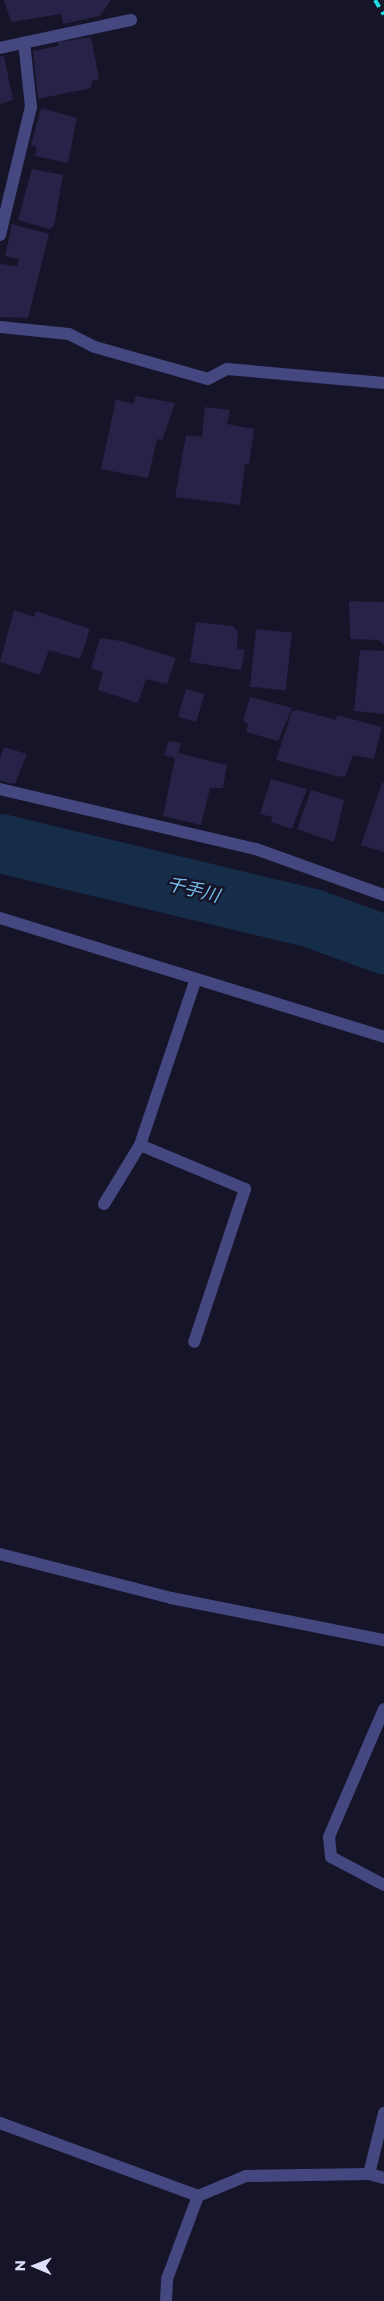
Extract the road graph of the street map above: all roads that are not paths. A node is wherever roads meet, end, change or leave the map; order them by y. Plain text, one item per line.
1 (130, 20) dead end
2 (24, 42) junction
3 (0, 48) edge
4 (0, 235) edge
5 (0, 327) edge
6 (384, 383) edge
7 (0, 789) edge
8 (384, 895) edge
9 (0, 918) edge
10 (196, 979) junction
11 (384, 1037) edge
12 (140, 1145) junction
13 (104, 1204) dead end
14 (194, 1342) dead end
15 (0, 1554) edge
16 (384, 1640) edge
17 (384, 1709) edge
18 (384, 1885) edge
19 (384, 2113) edge
20 (0, 2123) edge
21 (370, 2174) junction
22 (384, 2178) edge
23 (198, 2196) junction
24 (166, 2301) edge

1 - 2 street
2 - 3 street
2 - 4 street
5 - 6 street
7 - 8 street
9 - 10 street
10 - 11 street
10 - 12 street
12 - 13 street
12 - 14 street
15 - 16 street
17 - 18 street
19 - 21 street
20 - 23 street
21 - 22 street
21 - 23 street
23 - 24 street

